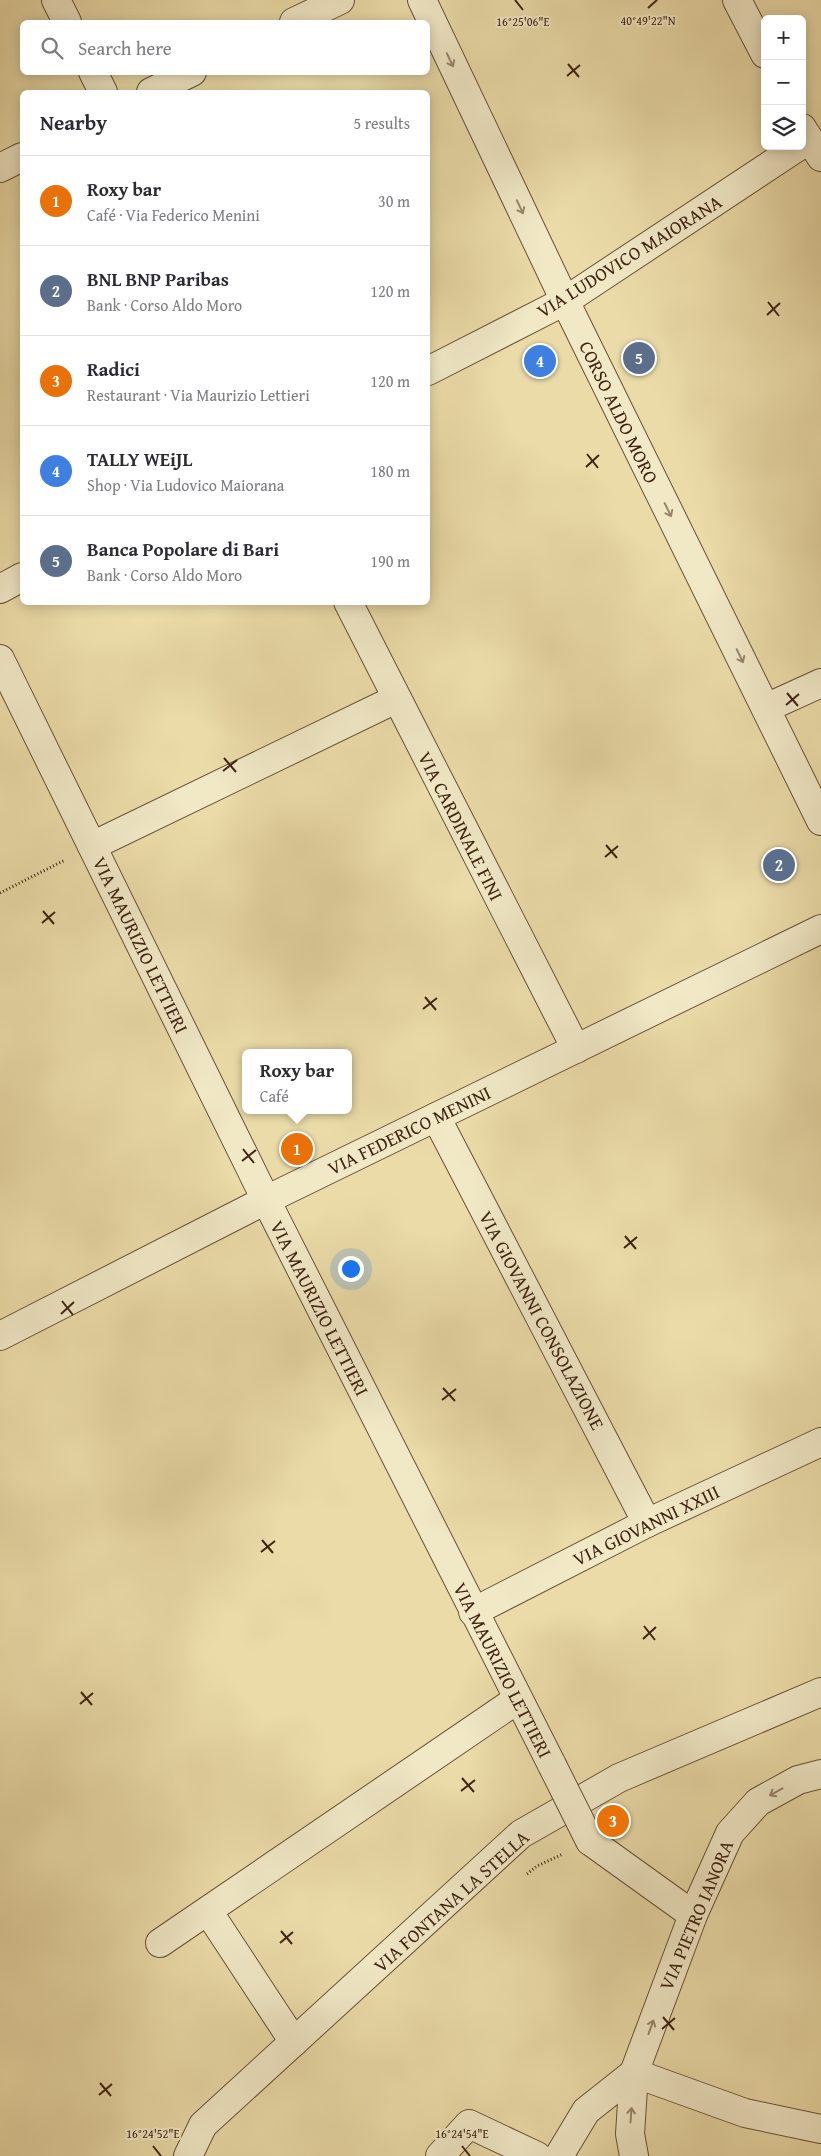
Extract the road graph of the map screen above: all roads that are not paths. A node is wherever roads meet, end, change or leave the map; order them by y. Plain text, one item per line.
1 (56, 0) edge
2 (340, 0) edge
3 (422, 0) edge
4 (737, 0) edge
5 (67, 20) edge
6 (298, 20) edge
7 (761, 46) edge
8 (94, 75) edge
9 (186, 75) edge
10 (101, 90) edge
11 (155, 90) edge
12 (809, 141) edge
13 (20, 157) edge
14 (0, 168) edge
15 (565, 301) junction
16 (430, 370) edge
17 (20, 579) edge
18 (0, 589) edge
19 (349, 605) edge
20 (0, 659) edge
21 (821, 682) edge
22 (396, 699) junction
23 (766, 708) junction
24 (821, 821) edge
25 (92, 846) junction
26 (821, 929) edge
27 (576, 1049) junction
28 (436, 1117) junction
29 (266, 1200) junction
30 (0, 1336) edge
31 (821, 1442) edge
32 (648, 1523) junction
33 (473, 1612) junction
34 (821, 1692) edge
35 (518, 1699) junction
36 (821, 1774) edge
37 (208, 1911) junction
38 (693, 1915) junction
39 (160, 1943) dead end
40 (294, 2042) junction
41 (634, 2073) junction
42 (821, 2129) edge
43 (188, 2156) edge
44 (440, 2156) edge
45 (537, 2156) edge
46 (558, 2156) edge
47 (634, 2156) edge

1 - 5 street
2 - 6 street
3 -> 15 street, CORSO ALDO MORO
4 - 7 street
8 - 10 street
9 - 11 street
12 - 15 street, VIA LUDOVICO MAIORANA
13 - 14 street
15 - 16 street, VIA LUDOVICO MAIORANA
15 -> 23 street, CORSO ALDO MORO
17 - 18 street
19 - 22 street, VIA CARDINALE FINI
20 - 25 street, VIA MAURIZIO LETTIERI
21 - 23 street
22 - 25 street
22 - 27 street, VIA CARDINALE FINI
23 - 24 street, CORSO ALDO MORO
25 - 29 street, VIA MAURIZIO LETTIERI
26 - 27 street, VIA FEDERICO MENINI
27 - 28 street, VIA FEDERICO MENINI
28 - 29 street, VIA FEDERICO MENINI
28 - 32 street, VIA GIOVANNI CONSOLAZIONE
29 - 30 street, VIA FEDERICO MENINI
29 - 33 street, VIA MAURIZIO LETTIERI
31 - 32 street, VIA GIOVANNI XXIII
32 - 33 street, VIA GIOVANNI XXIII
33 - 35 street, VIA MAURIZIO LETTIERI
34 - 40 street, VIA FONTANA LA STELLA
35 - 37 street
35 - 38 street, VIA MAURIZIO LETTIERI, bridge
36 -> 38 street, VIA PIETRO IANORA
37 - 39 street
37 - 40 street
41 -> 38 street, VIA PIETRO IANORA
40 - 43 street, VIA FONTANA LA STELLA
41 - 42 street
41 - 46 street
47 -> 41 street
44 - 45 street

